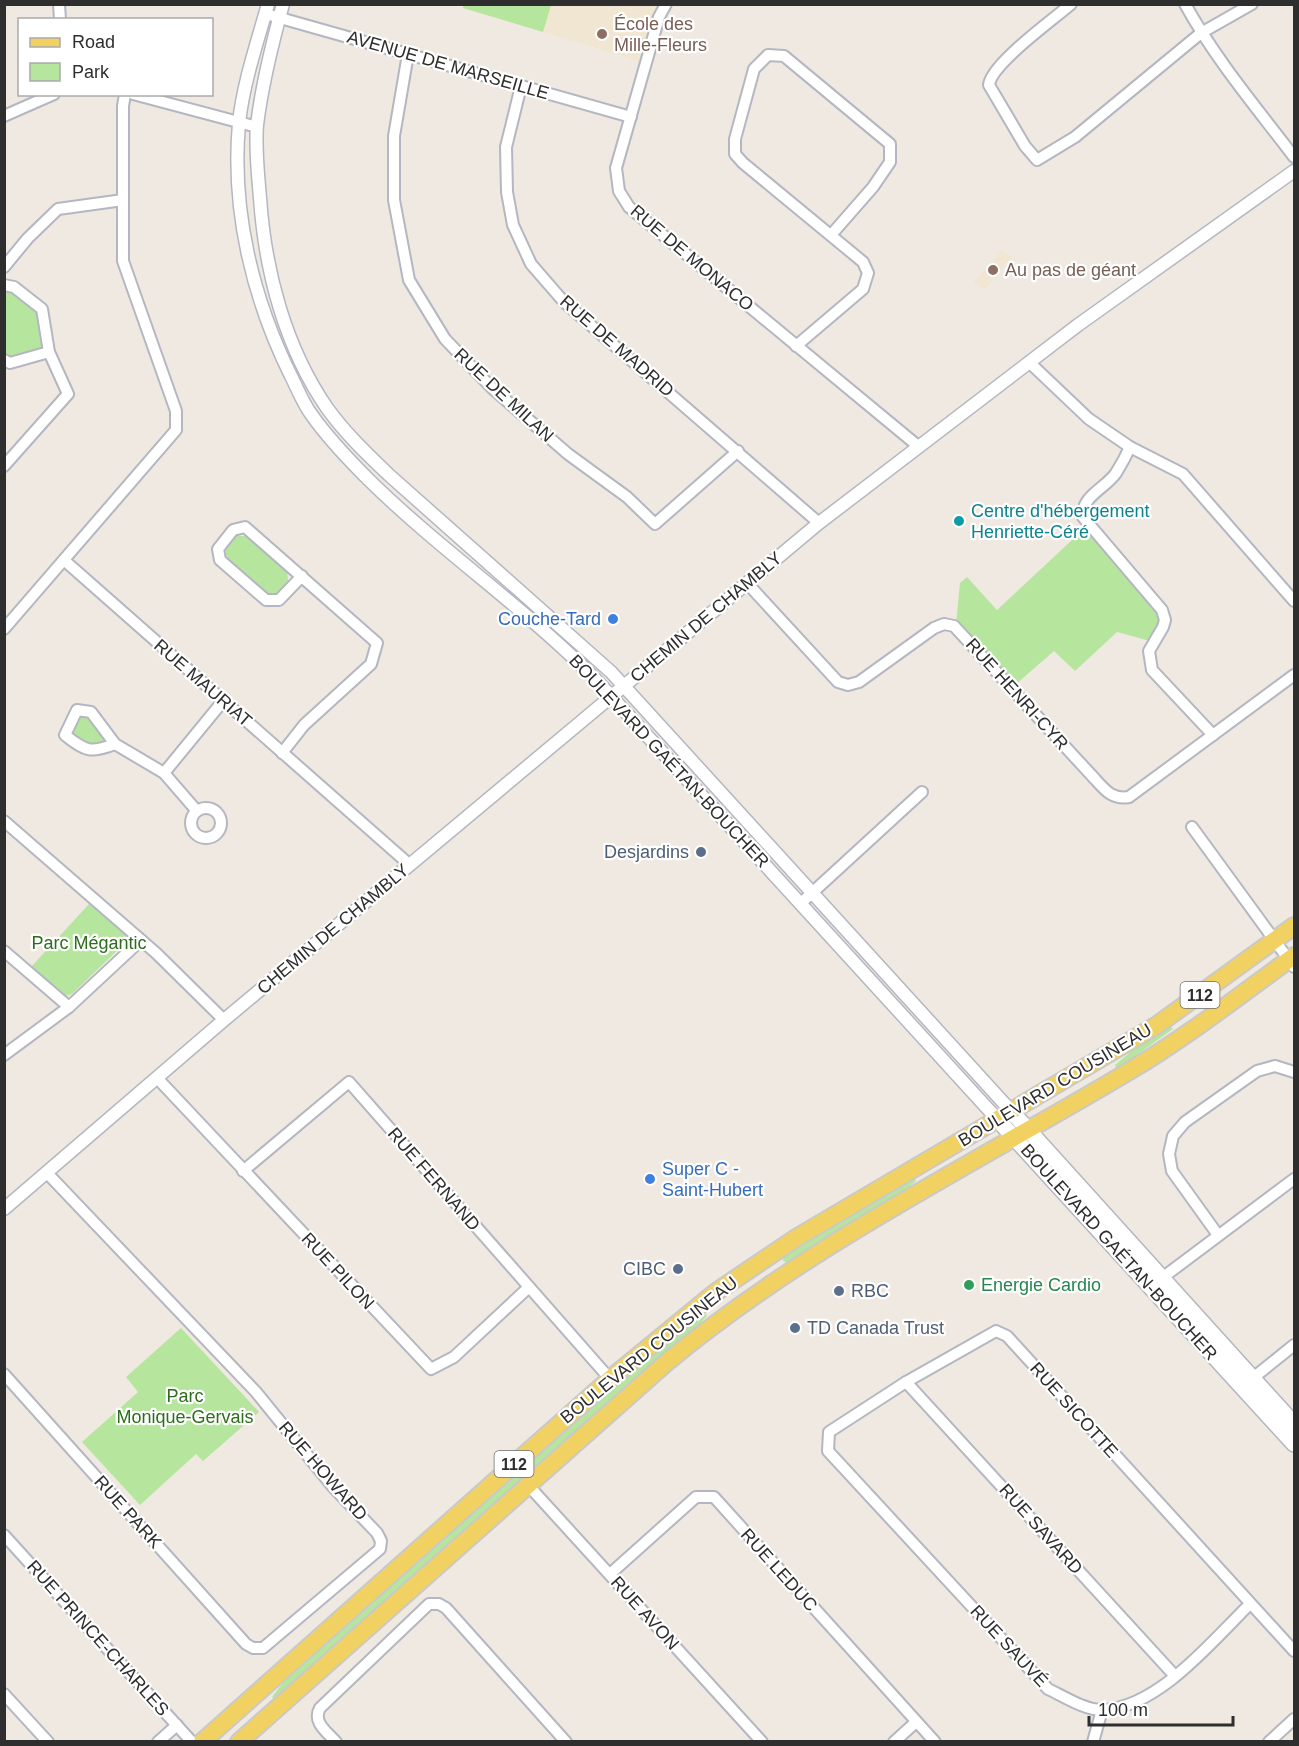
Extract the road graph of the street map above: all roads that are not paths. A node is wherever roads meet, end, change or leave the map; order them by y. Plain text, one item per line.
1 (283, 4) edge
2 (666, 4) edge
3 (1071, 4) edge
4 (1185, 4) edge
5 (1252, 4) edge
6 (267, 9) edge
7 (280, 17) junction
8 (1201, 33) junction
9 (408, 54) junction
10 (522, 86) junction
11 (49, 96) edge
12 (125, 96) edge
13 (141, 96) edge
14 (4, 116) edge
15 (631, 117) junction
16 (239, 122) junction
17 (257, 127) junction
18 (1294, 157) edge
19 (1294, 171) edge
20 (123, 200) junction
21 (831, 235) junction
22 (4, 267) edge
23 (4, 285) edge
24 (796, 346) junction
25 (49, 352) junction
26 (4, 360) edge
27 (1029, 362) junction
28 (918, 446) junction
29 (1130, 447) junction
30 (738, 451) junction
31 (4, 466) edge
32 (819, 523) junction
33 (65, 561) junction
34 (302, 576) junction
35 (747, 583) junction
36 (1294, 601) edge
37 (4, 629) edge
38 (1294, 675) edge
39 (624, 685) junction
40 (612, 696) junction
41 (223, 701) junction
42 (1213, 735) junction
43 (115, 744) junction
44 (282, 753) junction
45 (164, 773) junction
46 (921, 792) dead end
47 (196, 810) dead end
48 (4, 822) edge
49 (1192, 826) dead end
50 (410, 865) junction
51 (812, 892) junction
52 (801, 903) junction
53 (1294, 926) edge
54 (141, 940) junction
55 (1275, 940) junction
56 (4, 951) edge
57 (1293, 961) edge
58 (863, 972) junction
59 (901, 990) junction
60 (69, 1007) junction
61 (224, 1020) junction
62 (4, 1055) edge
63 (1294, 1072) edge
64 (158, 1079) junction
65 (1005, 1116) junction
66 (1021, 1133) junction
67 (243, 1171) junction
68 (47, 1173) junction
69 (1294, 1179) edge
70 (4, 1209) edge
71 (1218, 1235) junction
72 (1162, 1278) junction
73 (529, 1287) junction
74 (1294, 1345) edge
75 (4, 1374) edge
76 (1253, 1378) junction
77 (610, 1379) junction
78 (906, 1382) junction
79 (1294, 1424) edge
80 (1294, 1444) edge
81 (828, 1451) joint
82 (528, 1485) junction
83 (4, 1535) edge
84 (610, 1574) junction
85 (1251, 1604) junction
86 (253, 1648) joint
87 (1294, 1651) edge
88 (1175, 1676) junction
89 (4, 1694) edge
90 (1102, 1710) junction
91 (1294, 1719) edge
92 (916, 1722) junction
93 (177, 1725) junction
94 (48, 1742) edge
95 (158, 1742) edge
96 (192, 1742) edge
97 (202, 1742) edge
98 (239, 1742) edge
99 (336, 1742) edge
100 (566, 1742) edge
101 (762, 1742) edge
102 (894, 1742) edge
103 (934, 1742) edge
104 (1093, 1742) edge
105 (1269, 1742) edge

1 - 7 street, BOULEVARD GAÉTAN-BOUCHER
2 - 15 street, RUE DE MONACO
3 - 8 street
4 - 8 street
5 - 8 street
6 - 7 street, AVENUE DE MARSEILLE
6 - 16 street, BOULEVARD GAÉTAN-BOUCHER
7 - 9 street, AVENUE DE MARSEILLE
7 - 17 street, BOULEVARD GAÉTAN-BOUCHER
8 - 18 street
9 - 10 street, AVENUE DE MARSEILLE
9 - 30 street, RUE DE MILAN
10 - 15 street, AVENUE DE MARSEILLE
10 - 30 street, RUE DE MADRID
11 - 14 street
12 - 20 street
13 - 16 street
15 - 24 street, RUE DE MONACO
16 - 17 street
16 - 40 street, BOULEVARD GAÉTAN-BOUCHER
17 - 39 street, BOULEVARD GAÉTAN-BOUCHER
19 - 27 street, CHEMIN DE CHAMBLY
20 - 22 street
20 - 33 street
21 - 21 street
21 - 24 street
23 - 25 street
24 - 28 street, RUE DE MONACO
25 - 26 street
25 - 31 street
27 - 28 street, CHEMIN DE CHAMBLY
27 - 29 street
28 - 32 street, CHEMIN DE CHAMBLY
29 - 36 street
29 - 42 street
30 - 32 street, RUE DE MADRID
32 - 35 street, CHEMIN DE CHAMBLY
33 - 37 street
33 - 41 street, RUE MAURIAT
34 - 34 street
34 - 44 street
35 - 39 street, CHEMIN DE CHAMBLY
35 - 42 street, RUE HENRI-CYR
38 - 42 street, RUE HENRI-CYR
39 - 40 street, CHEMIN DE CHAMBLY
39 - 51 street, BOULEVARD GAÉTAN-BOUCHER
40 - 50 street, CHEMIN DE CHAMBLY
40 - 52 street, BOULEVARD GAÉTAN-BOUCHER
41 - 44 street, RUE MAURIAT
41 - 45 street
43 - 43 street
43 - 45 street
44 - 50 street, RUE MAURIAT
45 - 47 street
46 - 51 street
48 - 54 street
49 - 55 street
50 - 61 street, CHEMIN DE CHAMBLY
51 - 52 street
51 - 59 street, BOULEVARD GAÉTAN-BOUCHER
52 - 58 street, BOULEVARD GAÉTAN-BOUCHER
53 - 55 main road, BOULEVARD COUSINEAU / 112
54 - 60 street
54 - 61 street
55 - 57 street
55 - 65 main road, BOULEVARD COUSINEAU / 112
56 - 60 street
57 - 66 main road, BOULEVARD COUSINEAU / 112
58 - 59 street
58 - 65 street, BOULEVARD GAÉTAN-BOUCHER
59 - 65 street, BOULEVARD GAÉTAN-BOUCHER
60 - 62 street
61 - 64 street, CHEMIN DE CHAMBLY
63 - 71 street
64 - 67 street, RUE PILON
64 - 68 street, CHEMIN DE CHAMBLY
65 - 66 main road, BOULEVARD GAÉTAN-BOUCHER
65 - 77 main road, BOULEVARD COUSINEAU / 112
66 - 72 main road, BOULEVARD GAÉTAN-BOUCHER
66 - 80 main road, BOULEVARD GAÉTAN-BOUCHER
66 - 82 main road, BOULEVARD COUSINEAU / 112
67 - 73 street, RUE PILON
67 - 73 street, RUE FERNAND
68 - 70 street, CHEMIN DE CHAMBLY
68 - 86 street, RUE HOWARD
69 - 71 street
71 - 72 street
72 - 76 main road, BOULEVARD GAÉTAN-BOUCHER
73 - 77 street, RUE FERNAND
74 - 76 street
75 - 86 street, RUE PARK
76 - 79 main road, BOULEVARD GAÉTAN-BOUCHER
77 - 97 main road, BOULEVARD COUSINEAU / 112
78 - 81 street, RUE SICOTTE
78 - 85 street, RUE SICOTTE
78 - 88 street, RUE SAVARD
81 - 90 street, RUE SAUVÉ
82 - 84 street, RUE AVON
82 - 98 main road, BOULEVARD COUSINEAU / 112
83 - 93 street, RUE PRINCE-CHARLES
84 - 92 street, RUE LEDUC
84 - 101 street, RUE AVON
85 - 87 street, RUE SICOTTE
85 - 88 street
88 - 90 street
89 - 94 street
90 - 104 street
91 - 105 street
92 - 102 street
92 - 103 street, RUE LEDUC
93 - 95 street
93 - 96 street, RUE PRINCE-CHARLES
99 - 100 street

